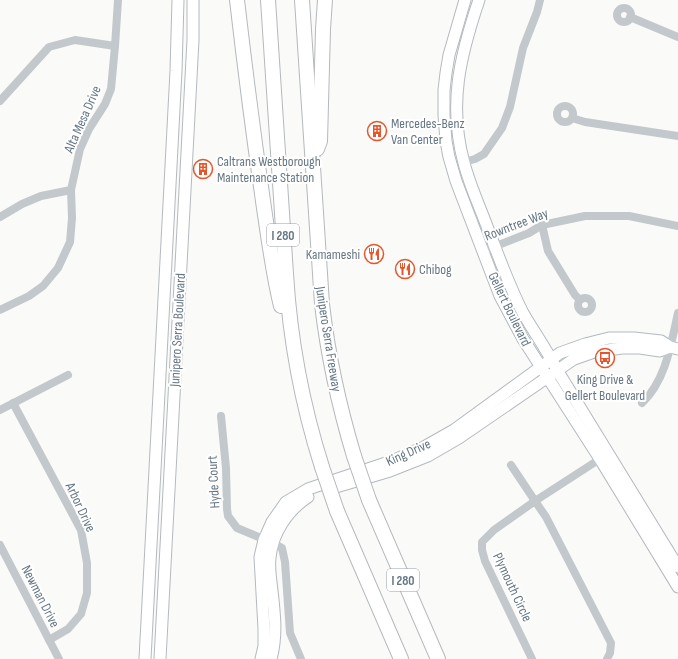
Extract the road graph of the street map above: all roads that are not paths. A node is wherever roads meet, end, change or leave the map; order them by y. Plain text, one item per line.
1 (118, 0) edge
2 (178, 0) edge
3 (193, 0) edge
4 (237, 0) edge
5 (268, 0) edge
6 (302, 0) edge
7 (325, 0) edge
8 (465, 0) edge
9 (479, 0) edge
10 (540, 0) edge
11 (630, 17) dead end
12 (678, 37) edge
13 (115, 46) junction
14 (0, 101) edge
15 (572, 118) dead end
16 (678, 136) edge
17 (464, 162) junction
18 (312, 164) junction
19 (71, 190) junction
20 (0, 218) edge
21 (542, 225) junction
22 (678, 226) edge
23 (495, 246) junction
24 (483, 251) junction
25 (580, 300) dead end
26 (0, 310) edge
27 (678, 313) edge
28 (674, 348) edge
29 (552, 359) junction
30 (541, 368) junction
31 (557, 370) junction
32 (68, 375) dead end
33 (548, 377) junction
34 (13, 403) junction
35 (642, 403) dead end
36 (306, 408) junction
37 (0, 410) edge
38 (221, 416) dead end
39 (604, 456) junction
40 (511, 465) dead end
41 (535, 501) junction
42 (268, 542) junction
43 (0, 545) edge
44 (678, 567) edge
45 (678, 587) edge
46 (49, 640) junction
47 (144, 656) edge
48 (59, 659) edge
49 (160, 659) edge
50 (260, 659) edge
51 (271, 659) edge
52 (301, 659) edge
53 (401, 659) edge
54 (438, 659) edge
55 (532, 659) edge
56 (606, 659) edge

1 - 13 street, Alta Mesa Drive
2 - 47 main road, Junipero Serra Boulevard
3 - 49 main road, Junipero Serra Boulevard
4 - 36 highway
5 - 36 highway, I 280
6 - 18 highway, Junipero Serra Freeway / I 280
7 - 18 highway
8 - 24 main road, Gellert Boulevard
9 - 17 main road, Gellert Boulevard
10 - 17 street
11 - 12 street
13 - 14 street
13 - 19 street, Alta Mesa Drive
15 - 16 street
17 - 23 main road, Gellert Boulevard
18 - 54 highway, Junipero Serra Freeway / I 280, bridge
19 - 20 street
19 - 26 street, Alta Mesa Drive
21 - 22 street, Rowntree Way
21 - 23 street, Rowntree Way
21 - 25 street
23 - 24 street, Rowntree Way
23 - 29 main road, Gellert Boulevard
24 - 30 main road, Gellert Boulevard
27 - 28 street
28 - 29 main road, King Drive
28 - 31 main road, King Drive
28 - 35 street
29 - 30 main road, King Drive
29 - 31 main road, Gellert Boulevard
30 - 33 main road, Gellert Boulevard
30 - 42 main road, King Drive
31 - 33 main road, King Drive
31 - 39 main road, Gellert Boulevard
32 - 34 street
33 - 39 main road, Gellert Boulevard
33 - 42 main road, King Drive
34 - 37 street
34 - 46 street, Arbor Drive
36 - 53 highway, I 280, bridge
38 - 42 street, Hyde Court
39 - 41 street, Plymouth Circle
39 - 44 main road, Gellert Boulevard
39 - 45 main road, Gellert Boulevard
40 - 41 street
41 - 55 street, Plymouth Circle
41 - 56 street
42 - 50 main road, King Drive
42 - 51 main road, King Drive
42 - 52 street
43 - 46 street, Newman Drive
46 - 48 street, Newman Drive

